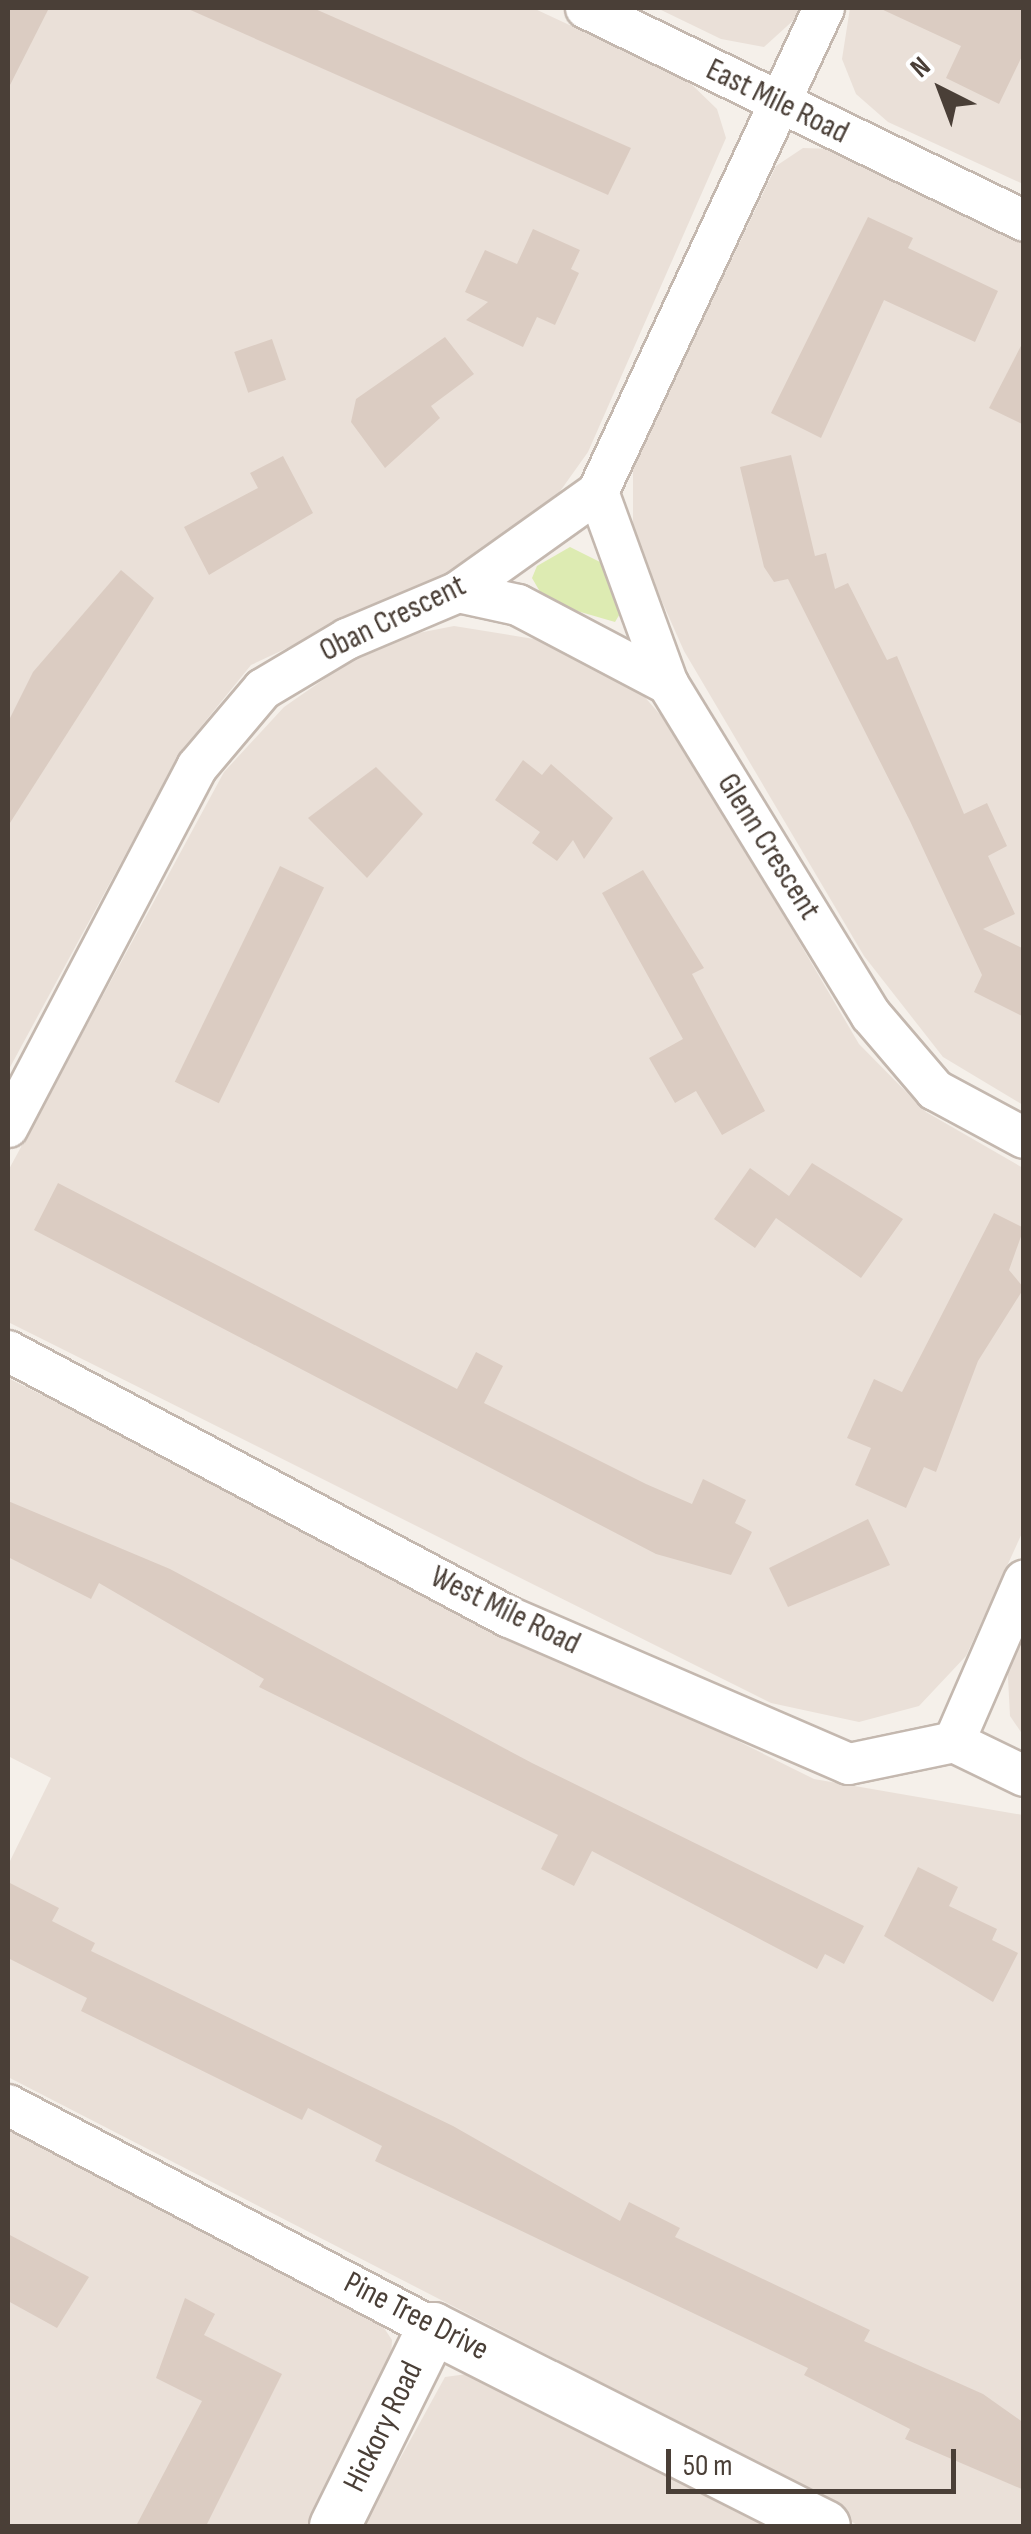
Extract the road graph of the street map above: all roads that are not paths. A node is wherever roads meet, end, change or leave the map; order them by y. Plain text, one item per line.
1 (586, 8) edge
2 (824, 8) edge
3 (778, 102) junction
4 (1024, 221) edge
5 (598, 492) junction
6 (458, 592) junction
7 (668, 684) junction
8 (8, 1127) edge
9 (1024, 1138) edge
10 (8, 1351) edge
11 (1024, 1581) edge
12 (954, 1742) junction
13 (1024, 1776) edge
14 (8, 2105) edge
15 (433, 2328) junction
16 (335, 2526) edge
17 (825, 2526) edge

1 - 3 street, East Mile Road
2 - 3 street, Oban Crescent
3 - 4 street, East Mile Road
3 - 5 street, Oban Crescent
5 - 6 street, Oban Crescent
5 - 7 street, Glenn Crescent
6 - 7 street
6 - 8 street, Oban Crescent
7 - 9 street, Glenn Crescent
10 - 12 street, West Mile Road
11 - 12 street
12 - 13 street
14 - 15 street, Pine Tree Drive
15 - 16 street, Hickory Road
15 - 17 street, Pine Tree Drive

